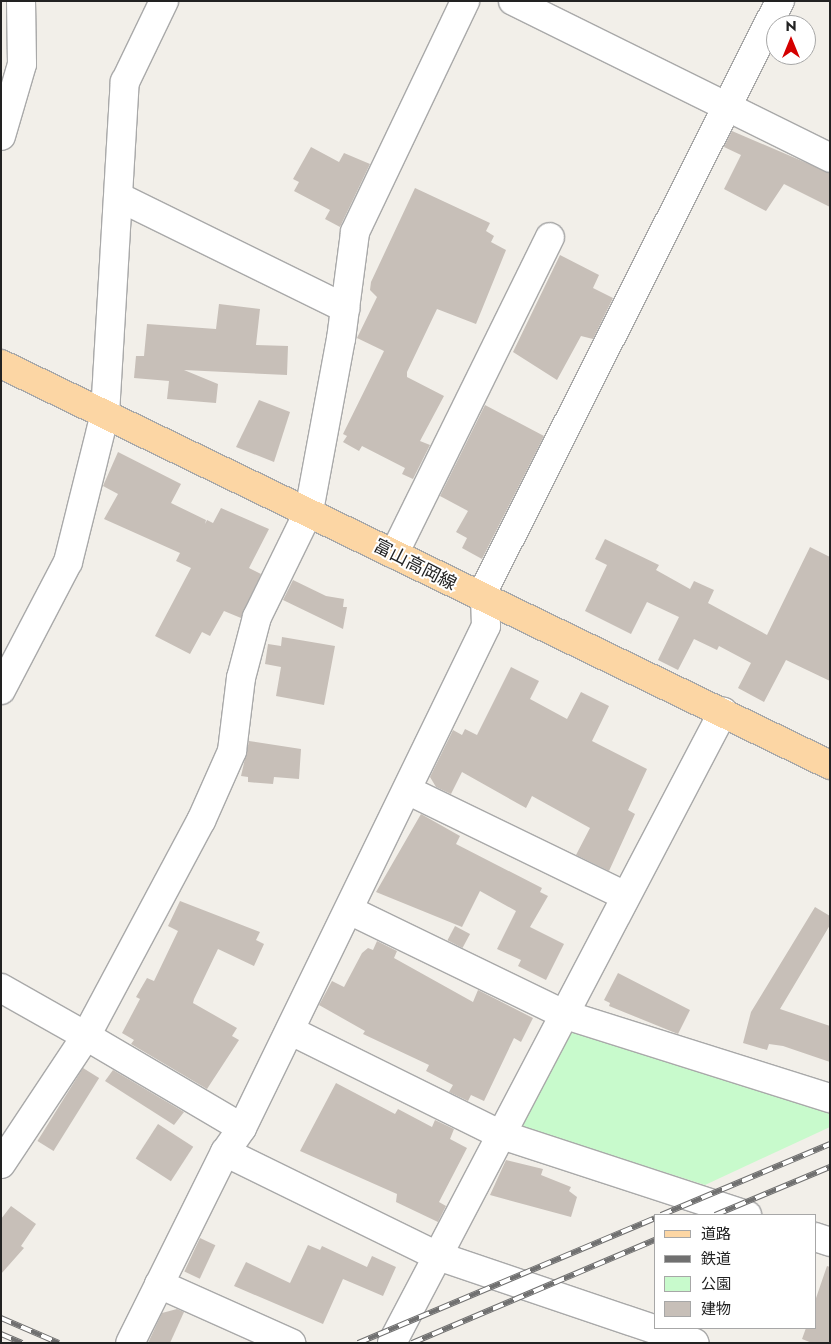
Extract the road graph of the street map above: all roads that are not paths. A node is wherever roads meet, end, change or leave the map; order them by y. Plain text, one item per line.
1 (20, 1) edge
2 (164, 1) edge
3 (466, 1) edge
4 (513, 1) edge
5 (780, 1) edge
6 (726, 106) junction
7 (1, 136) edge
8 (830, 158) edge
9 (121, 198) junction
10 (550, 237) dead end
11 (345, 308) junction
12 (1, 364) edge
13 (105, 414) junction
14 (310, 511) junction
15 (394, 554) junction
16 (488, 602) junction
17 (1, 690) edge
18 (723, 712) junction
19 (830, 765) edge
20 (406, 790) junction
21 (626, 896) junction
22 (349, 910) junction
23 (1, 988) edge
24 (563, 1014) junction
25 (291, 1031) junction
26 (86, 1036) junction
27 (830, 1098) edge
28 (242, 1128) junction
29 (500, 1134) junction
30 (225, 1152) junction
31 (1, 1164) edge
32 (744, 1214) edge
33 (816, 1237) edge
34 (830, 1242) edge
35 (435, 1255) junction
36 (159, 1284) junction
37 (622, 1332) edge
38 (130, 1343) edge
39 (291, 1343) edge
40 (392, 1343) edge
41 (695, 1343) edge

1 - 7 street
2 - 9 street
3 - 11 street
4 - 6 street
5 - 6 street
6 - 8 street
6 - 16 street
9 - 11 street
9 - 13 street
10 - 15 street
11 - 14 street
12 - 13 main road, 富山高岡線
13 - 14 main road, 富山高岡線
13 - 17 street
14 - 15 main road, 富山高岡線
14 - 26 street
15 - 16 main road, 富山高岡線
16 - 18 main road, 富山高岡線
16 - 20 street
18 - 19 main road, 富山高岡線
18 - 21 street
20 - 21 street
20 - 22 street
21 - 24 street
22 - 24 street
22 - 25 street
23 - 26 street
24 - 27 street
24 - 29 street
25 - 28 street
25 - 29 street
26 - 28 street
26 - 31 street
28 - 30 street
29 - 32 street
29 - 35 street
30 - 35 street
30 - 36 street
33 - 34 street
35 - 37 street
35 - 40 street
36 - 38 street
36 - 39 street
37 - 41 street

